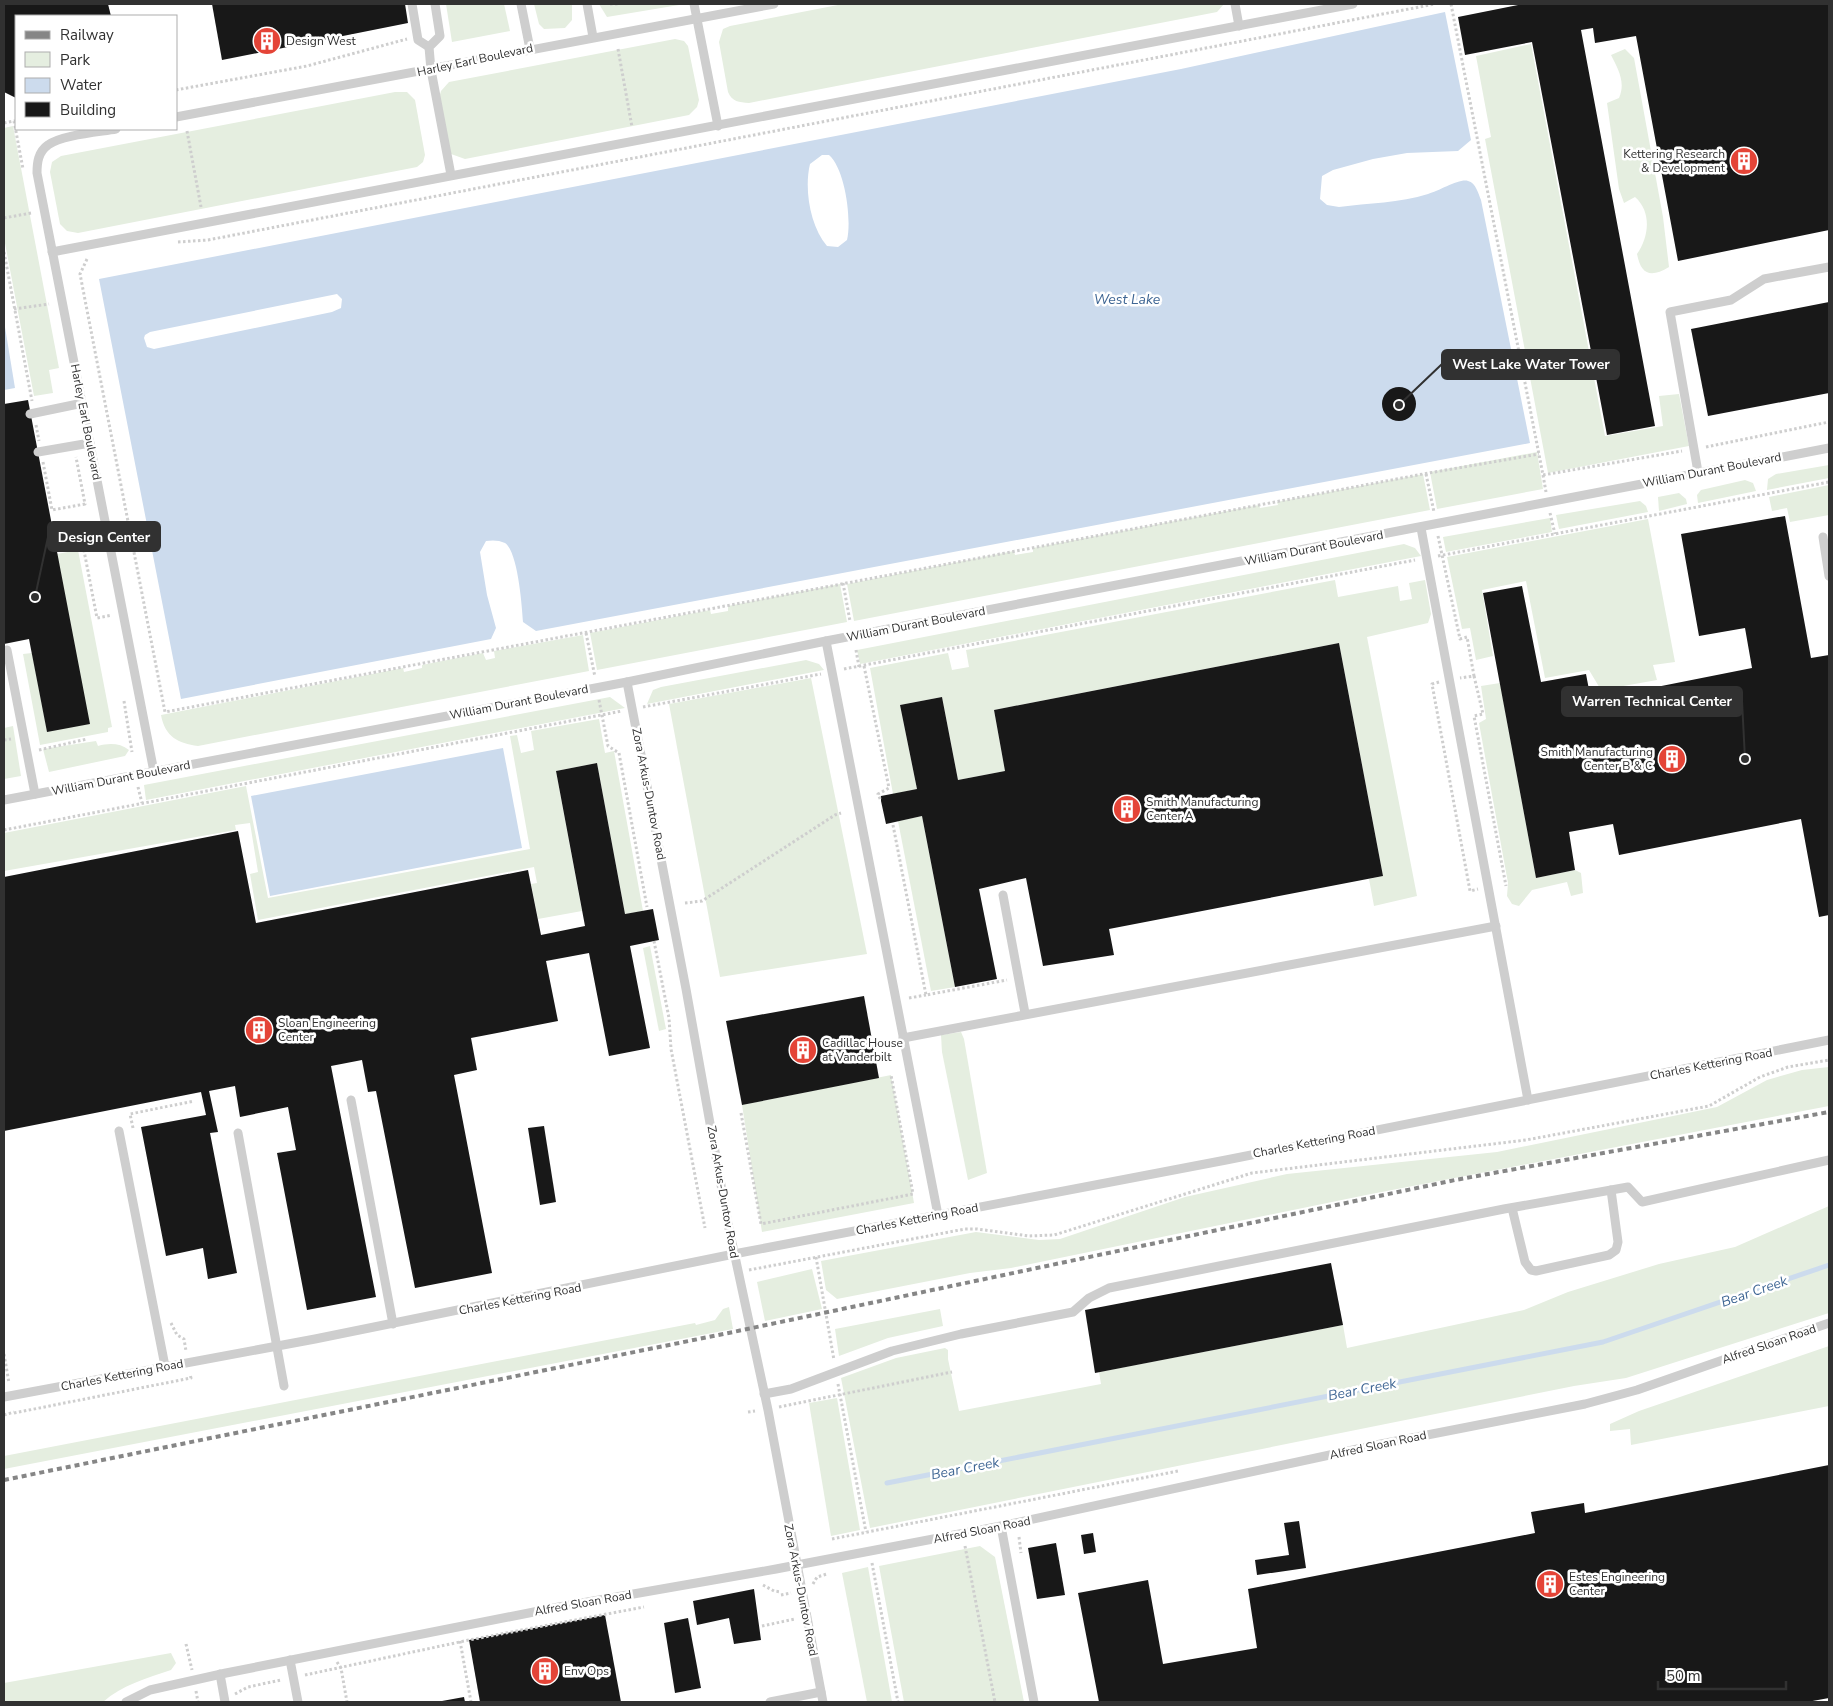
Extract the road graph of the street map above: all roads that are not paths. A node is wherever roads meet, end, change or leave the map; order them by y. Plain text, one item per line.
1 (412, 4) edge
2 (435, 4) edge
3 (521, 4) edge
4 (587, 4) edge
5 (694, 4) edge
6 (774, 4) edge
7 (1234, 4) edge
8 (1353, 4) edge
9 (697, 18) junction
10 (1239, 26) junction
11 (593, 37) junction
12 (429, 48) junction
13 (530, 49) junction
14 (431, 70) junction
15 (178, 117) edge
16 (718, 126) junction
17 (111, 130) edge
18 (451, 175) junction
19 (52, 252) junction
20 (1829, 267) edge
21 (82, 404) junction
22 (32, 414) road end
23 (90, 443) junction
24 (1829, 448) edge
25 (40, 452) road end
26 (1698, 472) junction
27 (1421, 528) junction
28 (1823, 537) dead end
29 (1829, 576) edge
30 (826, 641) junction
31 (7, 650) dead end
32 (627, 682) junction
33 (154, 772) junction
34 (35, 794) junction
35 (4, 800) edge
36 (1004, 895) dead end
37 (1496, 926) junction
38 (1025, 1014) junction
39 (903, 1038) junction
40 (1829, 1040) edge
41 (351, 1100) dead end
42 (1528, 1100) junction
43 (119, 1131) dead end
44 (238, 1133) dead end
45 (1829, 1160) edge
46 (1611, 1190) junction
47 (1512, 1208) junction
48 (938, 1215) junction
49 (734, 1254) junction
50 (1829, 1323) edge
51 (393, 1324) junction
52 (277, 1346) junction
53 (166, 1366) junction
54 (284, 1386) dead end
55 (764, 1394) junction
56 (4, 1397) edge
57 (1001, 1526) junction
58 (796, 1565) junction
59 (290, 1660) junction
60 (220, 1674) junction
61 (820, 1692) junction
62 (224, 1700) edge
63 (126, 1702) edge
64 (298, 1702) edge
65 (770, 1702) edge
66 (822, 1702) edge
67 (1034, 1702) edge

1 - 12 lane
2 - 12 lane
3 - 13 lane
4 - 11 lane
5 - 9 lane
6 - 9 lane, Harley Earl Boulevard
7 - 10 lane
8 - 10 lane
9 - 11 lane, Harley Earl Boulevard
9 - 16 lane
10 - 16 lane
11 - 13 lane, Harley Earl Boulevard
12 - 14 lane
13 - 14 lane, Harley Earl Boulevard
14 - 15 lane, Harley Earl Boulevard
14 - 18 lane
16 - 18 lane
17 - 19 lane, Harley Earl Boulevard
18 - 19 lane
19 - 21 lane, Harley Earl Boulevard
20 - 26 lane
21 - 22 lane
21 - 23 lane, Harley Earl Boulevard
23 - 25 lane
23 - 33 lane, Harley Earl Boulevard
24 - 26 lane, William Durant Boulevard
26 - 27 lane, William Durant Boulevard
27 - 30 lane, William Durant Boulevard
27 - 37 lane
28 - 29 lane
30 - 32 lane, William Durant Boulevard
30 - 39 lane
31 - 34 lane
32 - 33 lane, William Durant Boulevard
32 - 49 lane, Zora Arkus-Duntov Road
33 - 34 lane, William Durant Boulevard
34 - 35 lane, William Durant Boulevard
36 - 38 lane
37 - 38 lane
37 - 42 lane
38 - 39 lane
39 - 48 lane
40 - 42 lane, Charles Kettering Road
41 - 51 lane
42 - 48 lane, Charles Kettering Road
43 - 53 lane
44 - 52 lane
45 - 46 lane
46 - 47 lane
46 - 47 lane
47 - 55 lane
48 - 49 lane, Charles Kettering Road
49 - 51 lane, Charles Kettering Road
49 - 55 lane, Zora Arkus-Duntov Road
50 - 57 lane, Alfred Sloan Road
51 - 52 lane, Charles Kettering Road
52 - 53 lane, Charles Kettering Road
52 - 54 lane
53 - 56 lane, Charles Kettering Road
55 - 58 lane, Zora Arkus-Duntov Road
57 - 58 lane, Alfred Sloan Road
57 - 67 lane
58 - 59 lane, Alfred Sloan Road
58 - 61 lane, Zora Arkus-Duntov Road
59 - 60 lane, Alfred Sloan Road
59 - 64 lane
60 - 62 lane
60 - 63 lane, Alfred Sloan Road
61 - 65 lane
61 - 66 lane, Zora Arkus-Duntov Road

